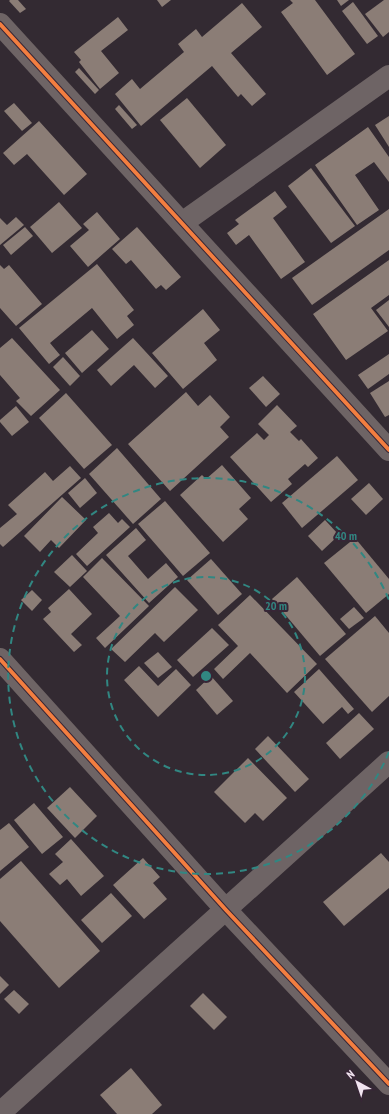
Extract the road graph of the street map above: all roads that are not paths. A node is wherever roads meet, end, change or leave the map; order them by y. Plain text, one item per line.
1 (0, 24) edge
2 (389, 76) edge
3 (182, 223) junction
4 (389, 450) edge
5 (0, 659) edge
6 (389, 762) edge
7 (226, 910) junction
8 (389, 1084) edge
9 (0, 1113) edge

1 - 3 street
2 - 3 street
3 - 4 street
5 - 7 street
6 - 7 street
7 - 8 street
7 - 9 street

